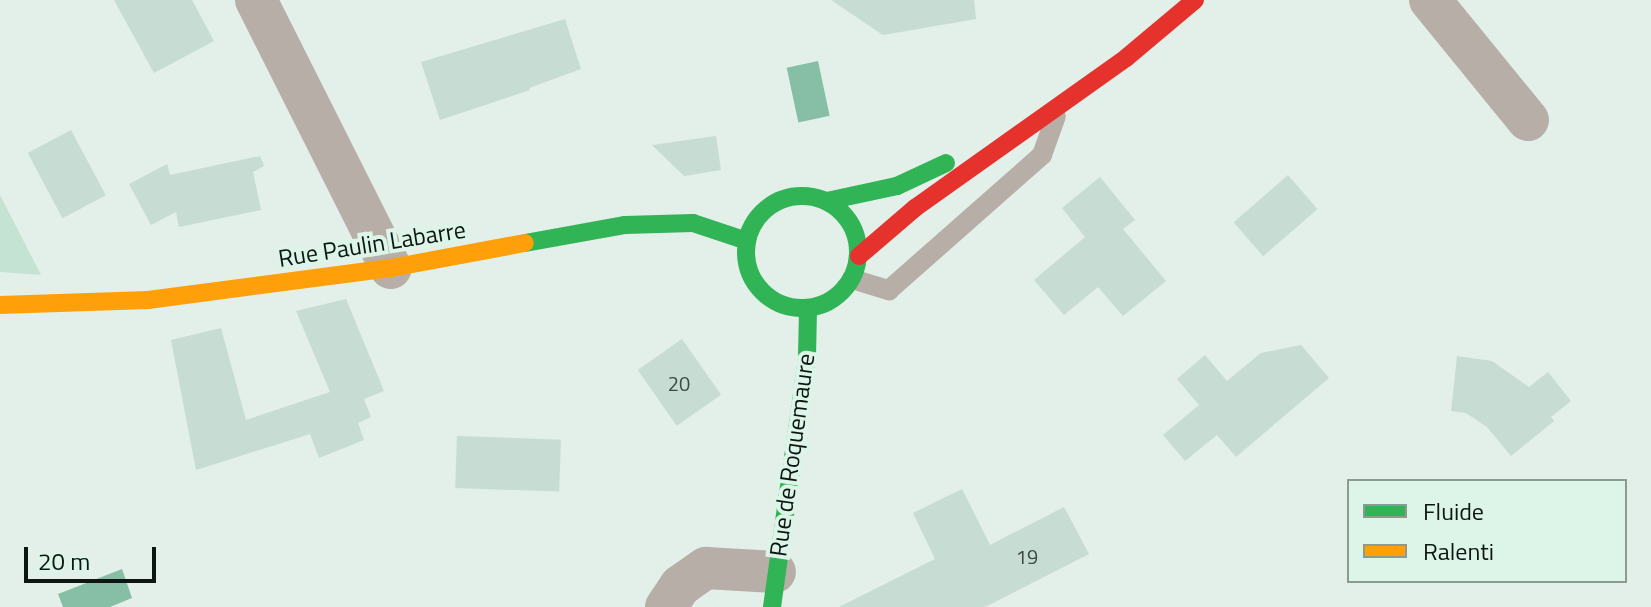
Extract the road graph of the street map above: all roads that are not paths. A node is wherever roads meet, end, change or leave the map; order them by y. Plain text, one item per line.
1 (256, 0) edge
2 (1195, 0) edge
3 (1430, 0) edge
4 (1058, 108) junction
5 (1528, 120) dead end
6 (1032, 124) junction
7 (827, 201) junction
8 (747, 241) junction
9 (859, 256) junction
10 (391, 268) junction
11 (852, 279) junction
12 (0, 305) edge
13 (808, 309) junction
14 (773, 589) edge
15 (666, 607) edge

1 - 10 street
2 - 4 street
3 - 5 street
4 - 6 street
4 - 11 lane
6 - 7 street
6 - 9 street
7 - 8 street
7 - 9 street
8 - 10 street, Rue Paulin Labarre
8 - 13 street
9 - 11 street
10 - 12 street, Rue Paulin Labarre
11 - 13 street
13 - 14 street, Rue de Roquemaure
14 - 15 street, Rue de Roquemaure

